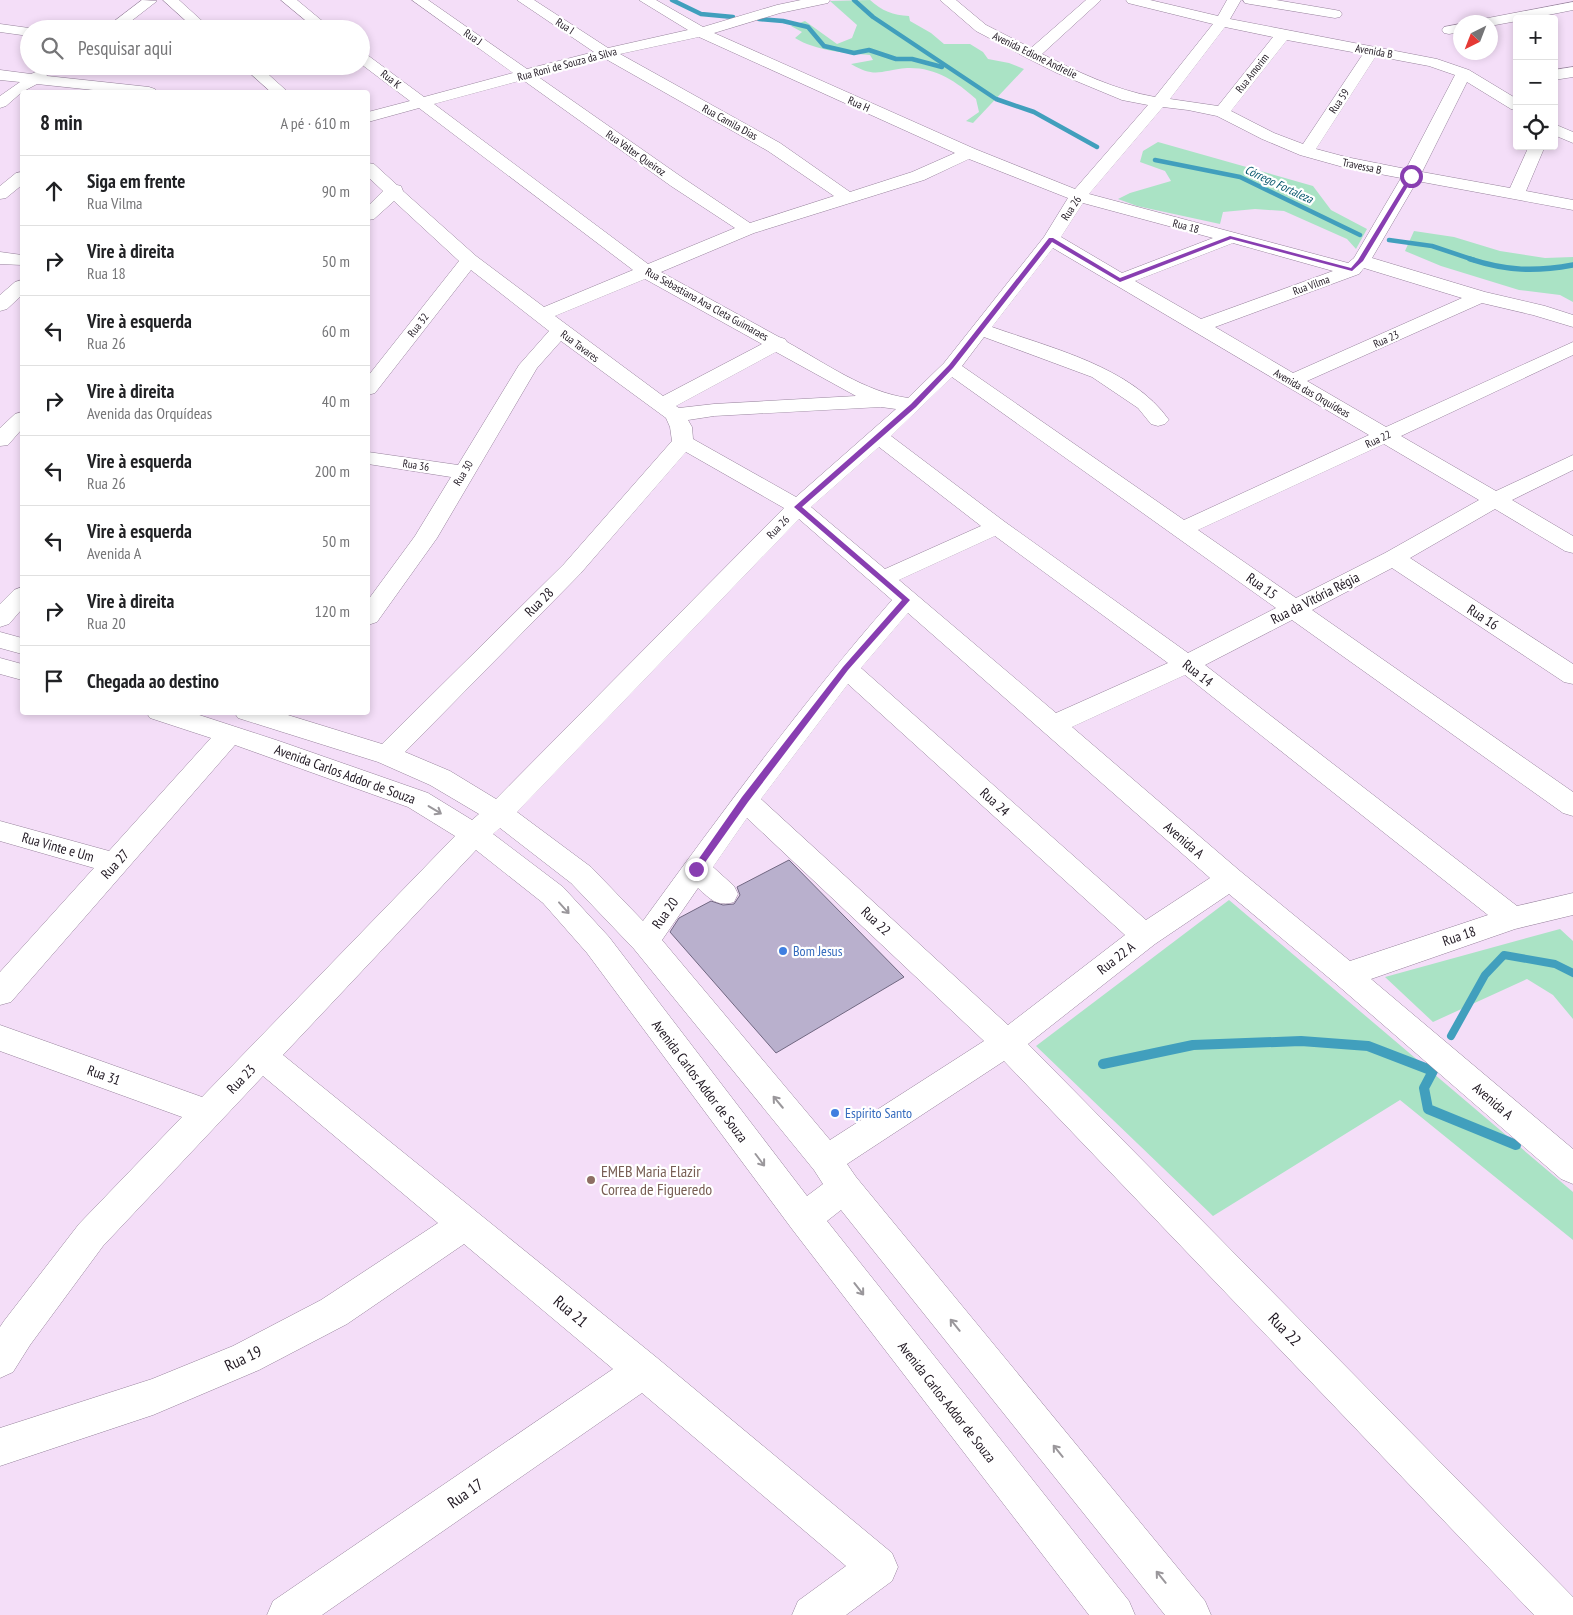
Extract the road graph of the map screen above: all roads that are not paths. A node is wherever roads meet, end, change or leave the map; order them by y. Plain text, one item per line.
1 (147, 0) edge
2 (170, 0) edge
3 (288, 0) edge
4 (419, 0) edge
5 (524, 0) edge
6 (646, 0) edge
7 (823, 0) edge
8 (946, 0) edge
9 (1094, 0) edge
10 (1133, 0) edge
11 (1234, 0) edge
12 (1250, 0) edge
13 (1573, 6) edge
14 (769, 7) edge
15 (1335, 14) dead end
16 (122, 20) edge
17 (193, 20) edge
18 (314, 20) edge
19 (1498, 20) edge
20 (1221, 23) junction
21 (0, 28) edge
22 (20, 31) edge
23 (701, 32) junction
24 (1283, 35) junction
25 (1373, 50) junction
26 (606, 53) junction
27 (1032, 55) junction
28 (370, 64) edge
29 (1573, 72) edge
30 (1464, 73) junction
31 (1558, 74) edge
32 (0, 75) edge
33 (41, 75) edge
34 (260, 75) edge
35 (526, 75) junction
36 (35, 79) junction
37 (123, 90) edge
38 (278, 90) edge
39 (420, 102) junction
40 (1160, 102) junction
41 (0, 103) edge
42 (1515, 105) edge
43 (1222, 112) junction
44 (370, 117) edge
45 (1558, 131) edge
46 (1573, 138) edge
47 (1535, 150) edge
48 (1306, 151) junction
49 (968, 153) junction
50 (370, 170) edge
51 (1411, 176) junction
52 (20, 179) edge
53 (394, 190) junction
54 (2, 193) edge
55 (20, 193) edge
56 (1516, 194) junction
57 (1078, 196) junction
58 (848, 198) junction
59 (1573, 206) edge
60 (370, 213) edge
61 (748, 229) junction
62 (1230, 238) junction
63 (1051, 240) junction
64 (0, 258) edge
65 (20, 260) edge
66 (469, 260) junction
67 (1356, 265) junction
68 (647, 272) junction
69 (1120, 280) junction
70 (20, 288) edge
71 (1480, 297) junction
72 (0, 305) edge
73 (542, 315) junction
74 (1573, 322) edge
75 (1199, 326) junction
76 (980, 329) junction
77 (560, 331) junction
78 (778, 343) junction
79 (1573, 348) edge
80 (951, 367) junction
81 (1291, 381) junction
82 (370, 386) edge
83 (885, 401) junction
84 (914, 406) junction
85 (668, 410) junction
86 (20, 420) edge
87 (1158, 420) dead end
88 (878, 436) junction
89 (1385, 436) junction
90 (0, 440) edge
91 (683, 442) junction
92 (370, 458) edge
93 (1573, 462) edge
94 (464, 472) junction
95 (1495, 500) junction
96 (798, 507) junction
97 (997, 527) junction
98 (1183, 529) junction
99 (1573, 546) edge
100 (1393, 558) junction
101 (882, 579) junction
102 (20, 596) edge
103 (906, 600) junction
104 (1293, 608) junction
105 (370, 614) edge
106 (0, 618) edge
107 (0, 640) edge
108 (20, 645) edge
109 (1187, 664) junction
110 (0, 666) edge
111 (846, 668) junction
112 (20, 671) edge
113 (1573, 676) edge
114 (179, 715) edge
115 (294, 719) edge
116 (238, 724) edge
117 (1053, 725) junction
118 (387, 755) junction
119 (745, 800) junction
120 (1573, 806) edge
121 (499, 813) junction
122 (0, 830) edge
123 (474, 834) junction
124 (115, 864) junction
125 (696, 869) junction
126 (1230, 879) junction
127 (724, 894) dead end
128 (1573, 904) edge
129 (1512, 918) junction
130 (1145, 936) junction
131 (645, 941) junction
132 (1346, 975) junction
133 (0, 992) edge
134 (0, 1038) edge
135 (1007, 1043) junction
136 (262, 1057) junction
137 (209, 1113) junction
138 (826, 1160) junction
139 (1573, 1169) edge
140 (844, 1188) junction
141 (804, 1218) junction
142 (465, 1224) junction
143 (0, 1360) edge
144 (643, 1370) junction
145 (0, 1448) edge
146 (1573, 1608) edge
147 (287, 1615) edge
148 (812, 1615) edge
149 (1116, 1615) edge
150 (1191, 1615) edge
151 (1562, 1615) edge
152 (1567, 1615) edge

1 - 16 street
2 - 17 street
3 - 18 street
4 - 35 street, Rua J
5 - 26 street, Rua I
6 - 23 street, Rua H
7 - 14 street, Rua Roni de Souza da Silva
8 - 27 street, Avenida Edione Andrelie
9 - 27 street
10 - 20 street, Avenida B
11 - 20 street, Rua 26
12 - 15 street
13 - 19 street
14 - 23 street, Rua Roni de Souza da Silva
20 - 24 street, Avenida B
20 - 40 street, Rua 26
21 - 22 street
23 - 26 street, Rua Roni de Souza da Silva
23 - 49 street, Rua H
24 - 25 street, Avenida B
24 - 43 street, Rua Amorim
25 - 30 street, Avenida B
25 - 48 street, Rua 59
26 - 35 street, Rua Roni de Souza da Silva
26 - 58 street, Rua Camila Dias
27 - 40 street, Avenida Edione Andrelie
28 - 39 street, Rua K
29 - 31 street
30 - 42 street, Avenida B
30 - 51 street
32 - 36 street
33 - 36 street
34 - 38 street
35 - 39 street, Rua Roni de Souza da Silva
35 - 61 street, Rua Valter Queiroz
36 - 37 street
36 - 41 street
39 - 44 street, Rua Roni de Souza da Silva
39 - 68 street, Rua Sebastiana Ana Cleta Guimaraes
40 - 43 street, Travessa B
40 - 57 street, Rua 26
43 - 48 street, Travessa B
45 - 46 street
47 - 56 street
48 - 51 street, Travessa B
49 - 57 street, Rua H
49 - 58 street
50 - 53 street, Rua Tavares
51 - 56 street, Travessa B
51 - 67 street
52 - 54 street
53 - 60 street
53 - 66 street, Rua Tavares
54 - 55 street
56 - 59 street, Travessa B
57 - 62 street, Rua 18
57 - 63 street, Rua 26
58 - 61 street
61 - 68 street
62 - 67 street, Rua 18
62 - 69 street
63 - 69 street, Avenida das Orquídeas
63 - 76 street, Rua 26
64 - 65 street
66 - 73 street, Rua Tavares
66 - 82 street, Rua 32
67 - 71 street, Rua 18
67 - 75 street, Rua Vilma
68 - 73 street
68 - 78 street, Rua Sebastiana Ana Cleta Guimaraes
69 - 75 street, Avenida das Orquídeas
70 - 72 street
71 - 74 street, Rua 18
71 - 81 street, Rua 23
73 - 77 street, Rua Tavares
75 - 81 street, Avenida das Orquídeas
76 - 80 street, Rua 26
76 - 87 street
77 - 85 street, Rua Tavares
77 - 94 street, Rua 30
78 - 83 street, Rua Sebastiana Ana Cleta Guimaraes
78 - 85 street
79 - 89 street, Rua 22
80 - 84 street, Rua 26
80 - 98 street, Rua 15
81 - 89 street, Avenida das Orquídeas
83 - 84 street, Rua Sebastiana Ana Cleta Guimaraes
83 - 85 street
84 - 88 street, Rua 26
85 - 91 street
86 - 90 street
88 - 96 street, Rua 26
88 - 97 street, Rua 14
89 - 95 street, Avenida das Orquídeas
89 - 98 street, Rua 22
91 - 96 street
91 - 118 street, Rua 28
92 - 94 street, Rua 36
93 - 95 street, Rua da Vitória Régia
94 - 105 street, Rua 30
95 - 99 street, Avenida das Orquídeas
95 - 100 street, Rua da Vitória Régia
96 - 101 street, Avenida A
96 - 121 street, Rua 26
97 - 101 street
97 - 109 street, Rua 14
98 - 104 street, Rua 15
100 - 104 street, Rua da Vitória Régia
100 - 113 street, Rua 16
101 - 103 street, Avenida A
102 - 106 street
103 - 111 street, Rua 20
103 - 117 street, Avenida A
104 - 109 street, Rua da Vitória Régia
104 - 120 street, Rua 15
107 - 108 street
109 - 117 street, Rua da Vitória Régia
109 - 129 street, Rua 14
110 - 112 street
111 - 119 street, Rua 20
111 - 130 street, Rua 24
114 - 116 street, Avenida Carlos Addor de Souza
115 - 116 street, Avenida Carlos Addor de Souza
115 - 118 street, Avenida Carlos Addor de Souza
116 -> 123 street, Avenida Carlos Addor de Souza
116 - 124 street, Rua 27
117 - 126 street, Avenida A
118 - 121 street, Avenida Carlos Addor de Souza
119 - 125 street, Rua 20
119 - 135 street, Rua 22
121 - 123 street, Rua 23
121 - 131 street, Avenida Carlos Addor de Souza
122 - 124 street, Rua Vinte e Um
123 - 136 street, Rua 23
123 -> 141 street, Avenida Carlos Addor de Souza
124 - 133 street, Rua 27
125 - 127 street
125 - 131 street, Rua 20
126 - 130 street, Rua 22 A
126 - 132 street, Avenida A
128 - 129 street, Rua 18
129 - 132 street, Rua 18
130 - 135 street, Rua 22 A
138 -> 131 street, Avenida Carlos Addor de Souza
132 - 139 street, Avenida A
134 - 137 street, Rua 31
135 - 138 street
135 - 151 street, Rua 22
136 - 137 street, Rua 23
136 - 142 street, Rua 21
137 - 143 street, Rua 23
138 - 140 street, Avenida Carlos Addor de Souza
140 - 141 street
150 -> 140 street, Avenida Carlos Addor de Souza
141 -> 149 street, Avenida Carlos Addor de Souza
142 - 144 street, Rua 21
142 - 145 street, Rua 19
144 - 147 street, Rua 17
144 - 148 street, Rua 21
146 - 152 street

